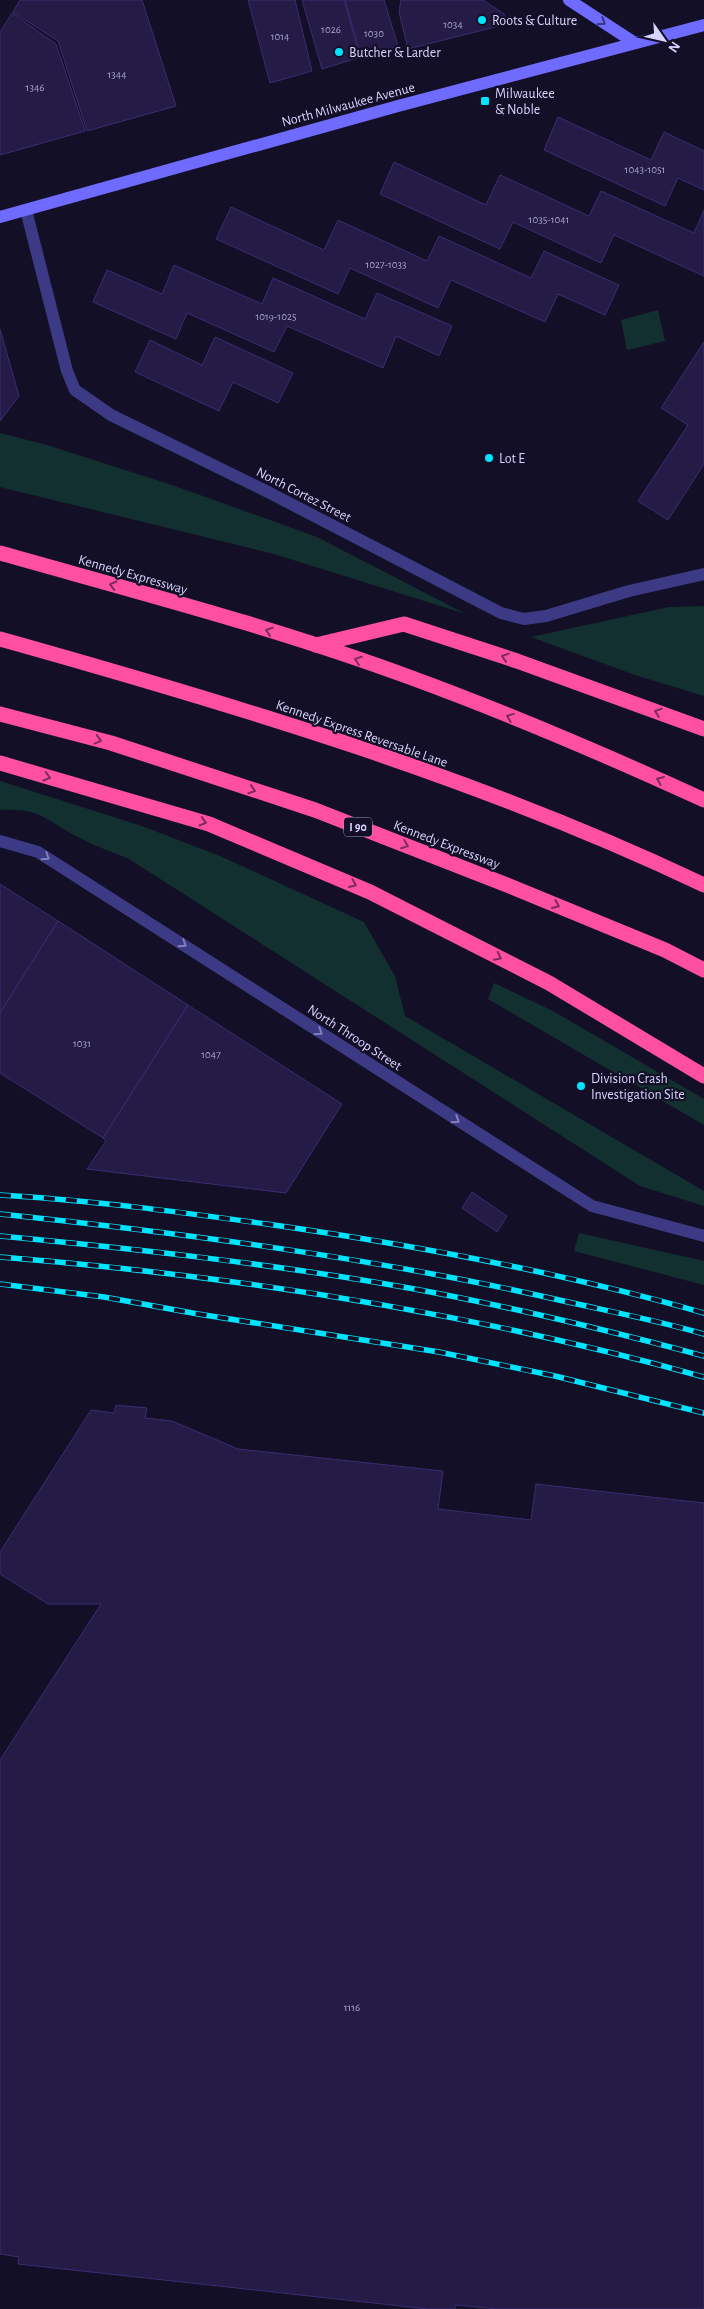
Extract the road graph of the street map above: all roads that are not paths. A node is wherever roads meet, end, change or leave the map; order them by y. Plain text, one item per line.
1 (569, 0) edge
2 (704, 25) edge
3 (635, 43) junction
4 (26, 210) junction
5 (0, 217) edge
6 (0, 553) edge
7 (704, 574) edge
8 (0, 639) edge
9 (316, 645) junction
10 (0, 714) edge
11 (704, 729) edge
12 (0, 763) edge
13 (704, 800) edge
14 (0, 841) edge
15 (704, 885) edge
16 (704, 970) edge
17 (704, 1076) edge
18 (704, 1236) edge

1 -> 3 main road
2 - 3 main road, North Milwaukee Avenue
3 - 4 main road, North Milwaukee Avenue
4 - 5 main road, North Milwaukee Avenue
4 - 7 street, North Cortez Street
9 -> 6 highway, Kennedy Expressway
8 - 15 highway, Kennedy Express Reversable Lane
11 -> 9 highway
13 -> 9 highway, Kennedy Expressway
10 -> 16 highway, Kennedy Expressway / I 90
12 -> 17 highway
14 -> 18 street, North Throop Street

